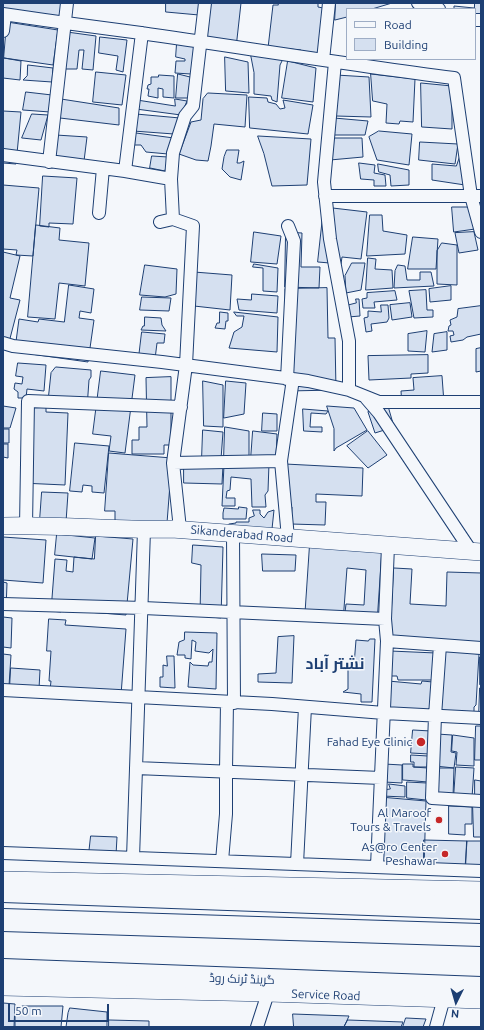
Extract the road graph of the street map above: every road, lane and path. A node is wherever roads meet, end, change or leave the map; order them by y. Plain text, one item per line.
1 (67, 3) edge
2 (205, 3) edge
3 (329, 3) edge
4 (418, 3) edge
5 (436, 8) edge
6 (4, 14) edge
7 (65, 24) junction
8 (3, 31) edge
9 (142, 33) junction
10 (200, 42) junction
11 (323, 60) junction
12 (335, 62) junction
13 (3, 156) edge
14 (49, 162) junction
15 (103, 168) junction
16 (125, 171) junction
17 (171, 178) junction
18 (325, 196) junction
19 (476, 196) edge
20 (99, 213) dead end
21 (173, 219) junction
22 (160, 222) dead end
23 (288, 226) dead end
24 (481, 232) edge
25 (3, 343) edge
26 (186, 365) junction
27 (290, 379) junction
28 (349, 390) junction
29 (364, 396) junction
30 (481, 402) edge
31 (181, 407) junction
32 (281, 461) junction
33 (174, 463) junction
34 (3, 526) edge
35 (26, 526) junction
36 (180, 529) junction
37 (144, 530) junction
38 (232, 533) junction
39 (288, 538) junction
40 (388, 546) junction
41 (476, 551) edge
42 (3, 604) edge
43 (143, 608) junction
44 (233, 613) junction
45 (385, 619) junction
46 (387, 641) junction
47 (440, 645) junction
48 (481, 648) edge
49 (3, 690) edge
50 (138, 698) junction
51 (231, 702) junction
52 (305, 707) junction
53 (384, 713) junction
54 (435, 716) junction
55 (481, 718) edge
56 (136, 768) junction
57 (226, 771) junction
58 (301, 774) junction
59 (381, 778) junction
60 (481, 800) edge
61 (3, 854) edge
62 (134, 858) junction
63 (222, 861) junction
64 (297, 864) junction
65 (377, 866) junction
66 (481, 870) edge
67 (3, 880) edge
68 (481, 890) edge
69 (3, 891) edge
70 (481, 908) edge
71 (3, 920) edge
72 (481, 935) edge
73 (3, 970) edge
74 (3, 987) edge
75 (481, 988) edge
76 (268, 993) junction
77 (444, 998) junction
78 (481, 1000) edge
79 (257, 1027) edge
80 (436, 1027) edge

1 - 7 street
2 - 10 street
3 - 11 street
4 - 5 street
6 - 7 street
6 - 8 street
7 - 9 street
7 - 14 street
9 - 10 street
9 - 16 street
10 - 11 street
10 - 17 street
11 - 12 street
12 - 18 street
12 - 19 street
13 - 14 street
14 - 15 street
15 - 16 street
15 - 20 street
16 - 17 street
17 - 21 street
18 - 19 street
18 - 28 street
19 - 24 street
21 - 22 street
21 - 26 street
23 - 27 street
25 - 26 street
26 - 27 street
26 - 31 street
27 - 28 street
27 - 32 street
28 - 29 street
29 - 30 street
29 - 41 street
31 - 33 street
31 - 35 street
32 - 33 street
32 - 39 street
33 - 36 street
34 - 35 street, Sikanderabad Road
35 - 37 street, Sikanderabad Road
36 - 37 street, Sikanderabad Road
36 - 38 street, Sikanderabad Road
37 - 43 street
38 - 39 street, Sikanderabad Road
38 - 44 street
39 - 40 street, Sikanderabad Road
40 - 41 street, Sikanderabad Road
40 - 45 street
42 - 43 street
43 - 44 street
43 - 50 street
44 - 45 street
44 - 51 street
45 - 46 street
46 - 47 street
46 - 53 street
47 - 48 street
47 - 54 street
49 - 50 street
50 - 51 street
50 - 56 street
51 - 52 street
51 - 57 street
52 - 53 street
52 - 58 street
53 - 54 street
53 - 59 street
54 - 55 street
54 - 60 street
56 - 57 street
56 - 62 street
57 - 58 street
57 - 63 street
58 - 59 street
58 - 64 street
59 - 65 street
61 - 62 street
62 - 63 street
63 - 64 street
64 - 65 street
65 - 66 street
67 - 68 street
69 - 70 highway
71 - 72 highway
73 - 75 highway, گرینڈ ٹرنک روڈ
74 - 76 street, Service Road
76 - 77 street, Service Road
76 - 79 street
77 - 78 street, Service Road
77 - 80 street

